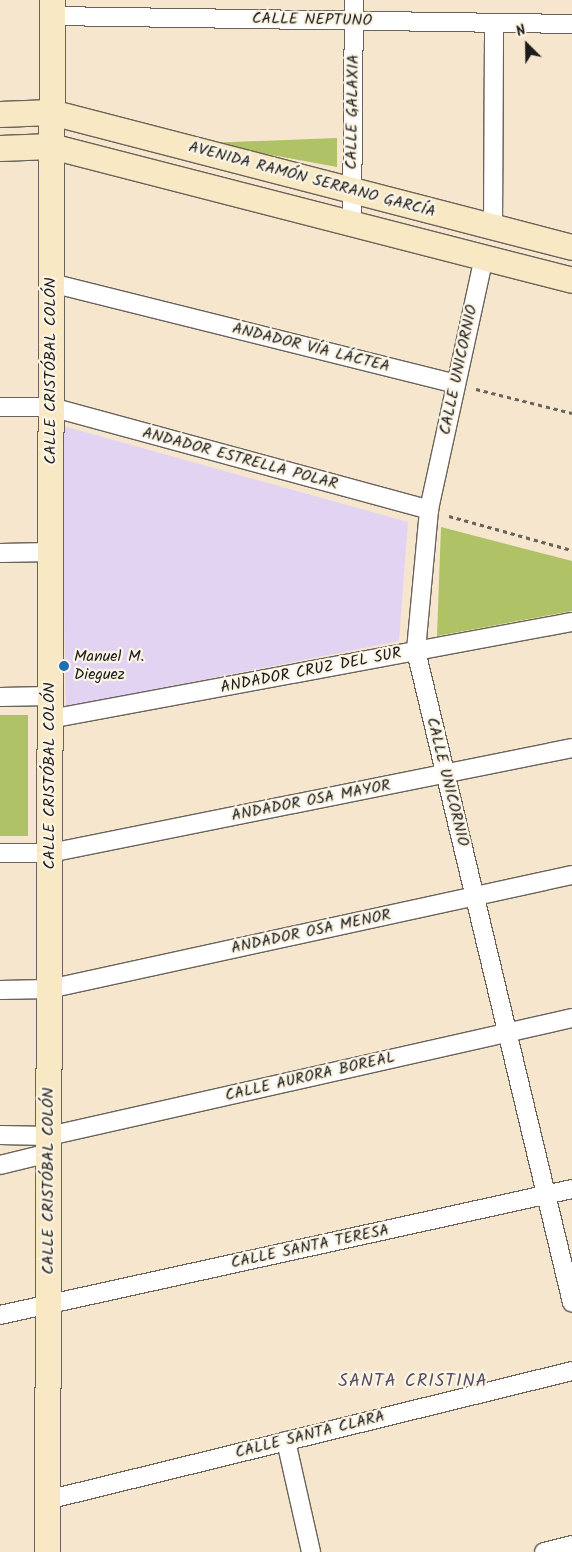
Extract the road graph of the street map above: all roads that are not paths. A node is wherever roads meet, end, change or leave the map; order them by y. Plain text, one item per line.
1 (354, 0) edge
2 (52, 8) edge
3 (354, 21) junction
4 (494, 23) junction
5 (572, 24) edge
6 (52, 112) junction
7 (0, 114) edge
8 (51, 146) junction
9 (0, 148) edge
10 (352, 190) junction
11 (352, 224) junction
12 (493, 227) junction
13 (572, 247) edge
14 (484, 257) junction
15 (572, 280) edge
16 (51, 283) junction
17 (456, 384) junction
18 (0, 407) edge
19 (51, 407) junction
20 (429, 510) junction
21 (50, 552) junction
22 (0, 553) edge
23 (572, 622) edge
24 (416, 651) junction
25 (0, 697) edge
26 (50, 708) junction
27 (572, 748) edge
28 (445, 774) junction
29 (0, 853) edge
30 (50, 853) junction
31 (572, 875) edge
32 (474, 896) junction
33 (49, 989) junction
34 (0, 990) edge
35 (572, 1018) edge
36 (507, 1032) junction
37 (0, 1135) edge
38 (49, 1144) junction
39 (0, 1165) edge
40 (572, 1189) edge
41 (546, 1195) junction
42 (572, 1303) edge
43 (48, 1304) junction
44 (0, 1315) edge
45 (572, 1371) edge
46 (286, 1441) junction
47 (48, 1500) junction
48 (572, 1545) edge
49 (47, 1552) edge
50 (312, 1552) edge
51 (544, 1552) edge

1 - 3 street, CALLE GALAXIA
2 - 3 street, CALLE NEPTUNO
2 - 6 street, CALLE CRISTÓBAL COLÓN
3 - 4 street, CALLE NEPTUNO
3 - 10 street, CALLE GALAXIA
4 - 5 street, CALLE NEPTUNO
4 - 12 street
6 - 7 street, AVENIDA RAMÓN SERRANO GARCÍA
6 - 8 street, CALLE CRISTÓBAL COLÓN
6 - 10 street, AVENIDA RAMÓN SERRANO GARCÍA
8 - 9 street, AVENIDA RAMÓN SERRANO GARCÍA
8 - 11 street, AVENIDA RAMÓN SERRANO GARCÍA
8 - 16 street, CALLE CRISTÓBAL COLÓN
10 - 11 street, CALLE GALAXIA
10 - 12 street, AVENIDA RAMÓN SERRANO GARCÍA
11 - 14 street, AVENIDA RAMÓN SERRANO GARCÍA
12 - 13 street, AVENIDA RAMÓN SERRANO GARCÍA
14 - 15 street, AVENIDA RAMÓN SERRANO GARCÍA
14 - 17 street, CALLE UNICORNIO
16 - 17 street, ANDADOR VÍA LÁCTEA
16 - 19 street, CALLE CRISTÓBAL COLÓN
17 - 20 street, CALLE UNICORNIO
18 - 19 street, ANDADOR ESTRELLA POLAR
19 - 20 street, ANDADOR ESTRELLA POLAR
19 - 21 street, CALLE CRISTÓBAL COLÓN
20 - 24 street, CALLE UNICORNIO
21 - 22 street
21 - 26 street, CALLE CRISTÓBAL COLÓN
23 - 24 street, ANDADOR CRUZ DEL SUR
24 - 26 street, ANDADOR CRUZ DEL SUR
24 - 28 street, CALLE UNICORNIO
25 - 26 street, ANDADOR CRUZ DEL SUR
26 - 30 street, CALLE CRISTÓBAL COLÓN
27 - 28 street, ANDADOR OSA MAYOR
28 - 30 street, ANDADOR OSA MAYOR
28 - 32 street, CALLE UNICORNIO
29 - 30 street, ANDADOR OSA MAYOR
30 - 33 street, CALLE CRISTÓBAL COLÓN
31 - 32 street, ANDADOR OSA MENOR
32 - 33 street, ANDADOR OSA MENOR
32 - 36 street, CALLE UNICORNIO
33 - 34 street, ANDADOR OSA MENOR
33 - 38 street, CALLE CRISTÓBAL COLÓN
35 - 36 street, CALLE AURORA BOREAL
36 - 38 street, CALLE AURORA BOREAL
36 - 41 street, CALLE UNICORNIO
37 - 38 street
38 - 39 street, CALLE AURORA BOREAL
38 - 43 street, CALLE CRISTÓBAL COLÓN
40 - 41 street, CALLE SANTA TERESA
41 - 42 street, CALLE UNICORNIO
41 - 43 street, CALLE SANTA TERESA
43 - 44 street, CALLE SANTA TERESA
43 - 47 street, CALLE CRISTÓBAL COLÓN
45 - 46 street, CALLE SANTA CLARA
46 - 47 street, CALLE SANTA CLARA
46 - 50 street
47 - 49 street, CALLE CRISTÓBAL COLÓN
48 - 51 street

